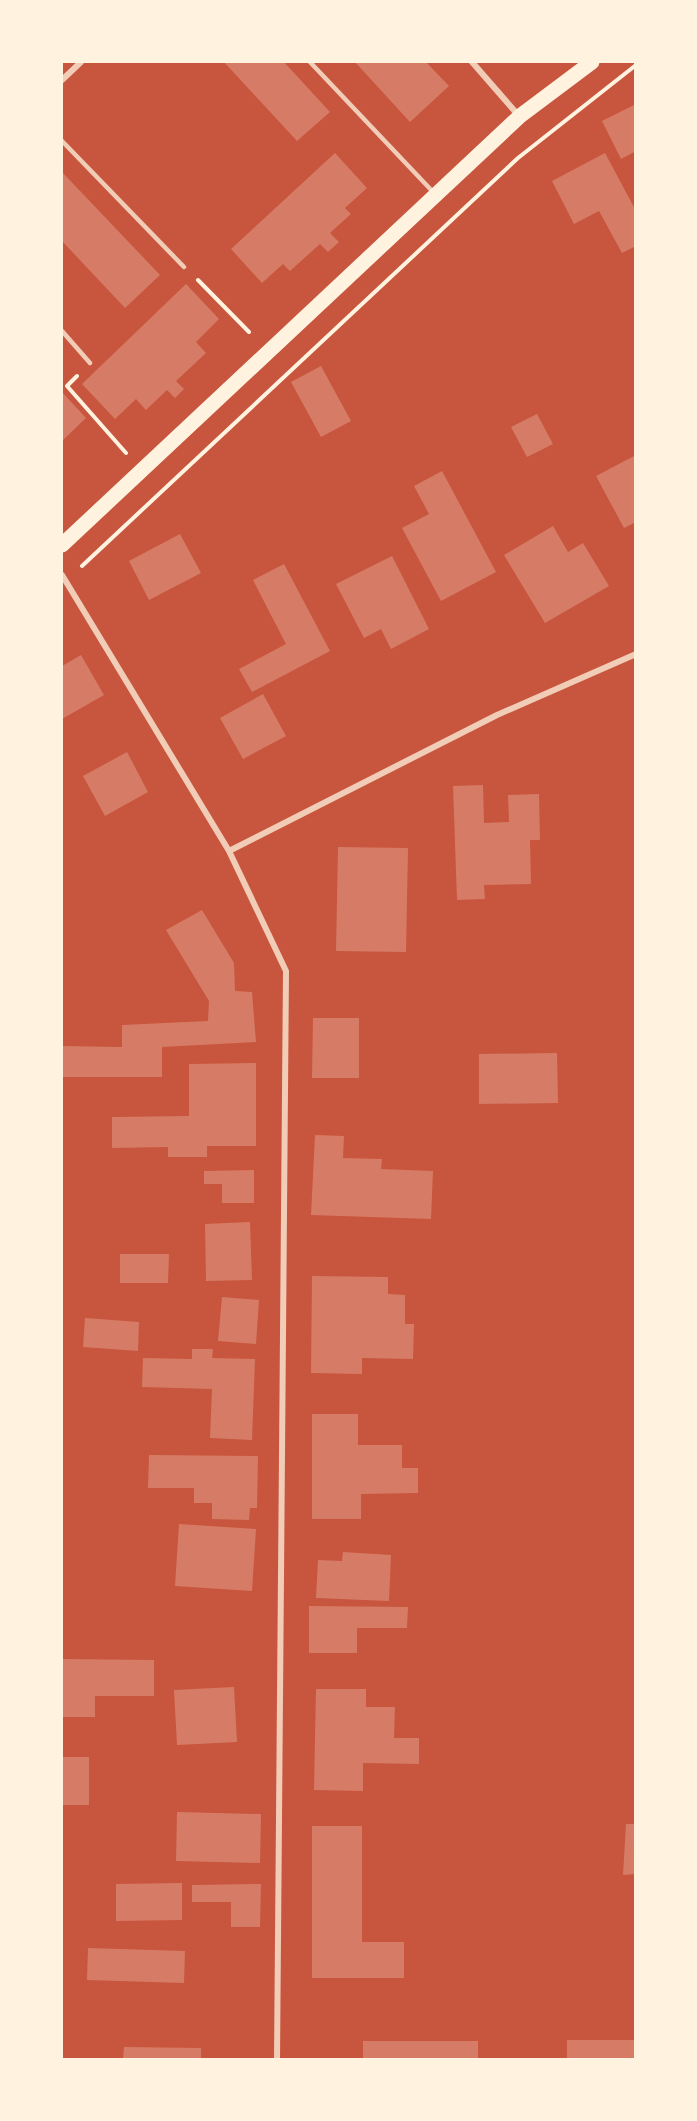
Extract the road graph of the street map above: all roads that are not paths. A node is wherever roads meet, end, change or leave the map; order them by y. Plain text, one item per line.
1 (81, 62) edge
2 (310, 62) edge
3 (472, 62) edge
4 (592, 62) edge
5 (62, 80) edge
6 (520, 116) junction
7 (62, 141) edge
8 (435, 195) junction
9 (184, 267) road end
10 (62, 331) edge
11 (90, 363) road end
12 (62, 545) edge
13 (63, 578) edge
14 (636, 654) edge
15 (229, 851) junction
16 (277, 2060) edge

1 - 5 street
2 - 8 lane
3 - 6 street
4 - 6 main road
6 - 8 main road
7 - 9 lane
8 - 12 main road
10 - 11 lane
13 - 15 street
14 - 15 street
15 - 16 street

